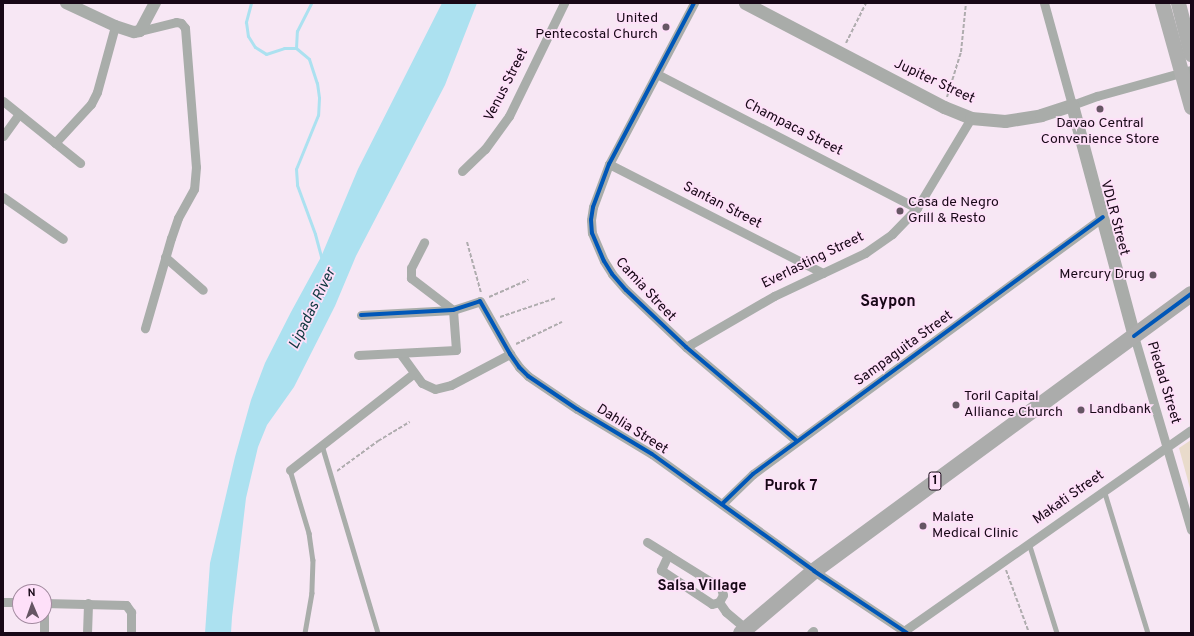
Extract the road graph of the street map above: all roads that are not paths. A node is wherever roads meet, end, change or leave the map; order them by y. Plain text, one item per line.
1 (66, 3) edge
2 (155, 3) edge
3 (564, 3) edge
4 (694, 3) edge
5 (745, 3) edge
6 (1044, 3) edge
7 (1162, 3) edge
8 (1178, 3) edge
9 (114, 26) junction
10 (140, 31) junction
11 (1191, 54) edge
12 (1186, 72) edge
13 (657, 74) junction
14 (3, 102) edge
15 (1072, 105) junction
16 (1191, 107) edge
17 (19, 114) junction
18 (971, 118) junction
19 (3, 136) edge
20 (55, 143) junction
21 (80, 163) dead end
22 (610, 164) junction
23 (462, 172) dead end
24 (3, 197) edge
25 (917, 208) junction
26 (1103, 217) junction
27 (63, 239) dead end
28 (424, 242) dead end
29 (165, 257) junction
30 (823, 273) junction
31 (203, 290) dead end
32 (1191, 294) edge
33 (453, 310) junction
34 (361, 316) dead end
35 (145, 328) dead end
36 (1134, 336) junction
37 (686, 347) junction
38 (509, 351) junction
39 (400, 353) junction
40 (358, 355) dead end
41 (414, 373) junction
42 (1191, 430) edge
43 (797, 441) junction
44 (322, 444) junction
45 (1167, 446) junction
46 (290, 470) joint
47 (1104, 490) junction
48 (722, 504) junction
49 (1191, 530) edge
50 (647, 542) dead end
51 (1030, 543) junction
52 (668, 555) junction
53 (814, 571) junction
54 (719, 602) junction
55 (52, 603) edge
56 (88, 603) junction
57 (744, 631) edge
58 (906, 632) edge
59 (87, 633) edge
60 (131, 633) edge
61 (305, 633) edge
62 (378, 633) edge
63 (1057, 633) edge
64 (1148, 633) edge

1 - 9 street
2 - 10 street
3 - 23 street, Venus Street
4 - 13 street, Camia Street
5 - 18 main road, Jupiter Street
6 - 15 street, VDLR Street
7 - 12 main road
8 - 11 main road
9 - 10 street
9 - 20 street
10 - 29 street
12 - 15 street, Jupiter Street
12 - 16 main road
13 - 22 street, Camia Street
13 - 25 street, Champaca Street
14 - 17 street
15 - 18 main road, Jupiter Street
15 - 26 main road, VDLR Street
17 - 19 street
17 - 20 street
18 - 25 street, Everlasting Street
20 - 21 street
22 - 30 street, Santan Street
22 - 37 street, Camia Street
24 - 27 street
25 - 30 street, Everlasting Street
26 - 36 main road, VDLR Street
26 - 43 street, Sampaguita Street
28 - 33 street
29 - 31 street
29 - 35 street
30 - 37 street, Everlasting Street
32 - 36 highway, 1
33 - 34 street
33 - 38 street, Dahlia Street
33 - 39 street
36 - 45 street, Piedad Street
36 - 53 highway, 1
37 - 43 street, Camia Street
38 - 41 street
38 - 48 street, Dahlia Street
39 - 40 street
39 - 41 street
41 - 44 street
42 - 45 street, Makati Street
43 - 48 street, Sampaguita Street
44 - 46 street
44 - 62 lane
45 - 47 street, Makati Street
45 - 49 street, Piedad Street
46 - 61 lane
47 - 51 street, Makati Street
47 - 64 lane
48 - 53 street, Dahlia Street
50 - 52 street
51 - 58 street, Makati Street
51 - 63 lane
52 - 54 street
52 - 54 street
53 - 57 highway, 1
53 - 58 street, Dahlia Street
54 - 57 street
55 - 56 street
56 - 59 street
56 - 60 street

